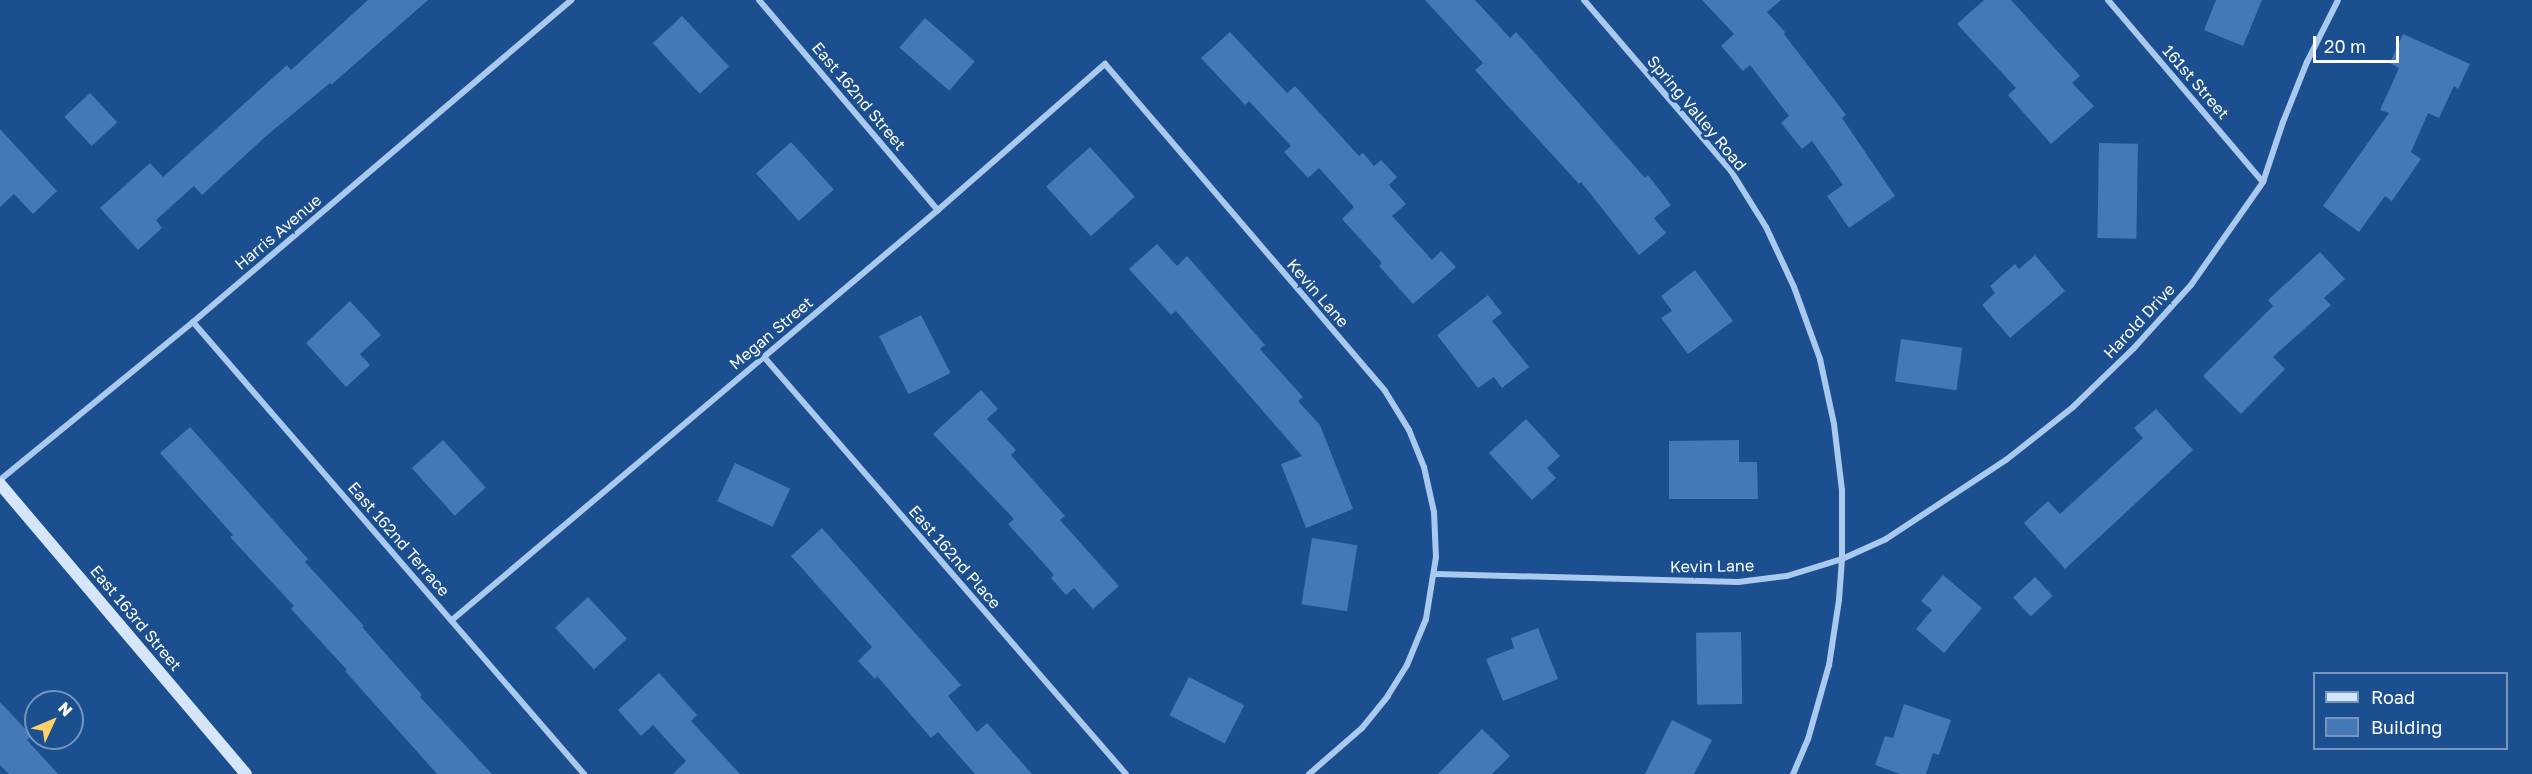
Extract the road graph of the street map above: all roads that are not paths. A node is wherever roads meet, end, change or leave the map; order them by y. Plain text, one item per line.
1 (572, 0) edge
2 (759, 0) edge
3 (1584, 0) edge
4 (2108, 0) edge
5 (2338, 0) edge
6 (1105, 64) joint
7 (2263, 182) junction
8 (938, 210) junction
9 (194, 322) junction
10 (764, 357) junction
11 (0, 482) edge
12 (1842, 559) junction
13 (1435, 574) junction
14 (452, 620) junction
15 (246, 774) edge
16 (584, 774) edge
17 (1126, 774) edge
18 (1309, 774) edge
19 (1793, 774) edge

1 - 9 street, Harris Avenue
2 - 8 street, East 162nd Street
3 - 12 street, Spring Valley Road
4 - 7 street, 161st Street
5 - 7 street, Harold Drive
6 - 8 street, Megan Street
6 - 13 street, Kevin Lane
7 - 12 street, Harold Drive
8 - 10 street, Megan Street
9 - 11 street, Harris Avenue
9 - 14 street, East 162nd Terrace
10 - 14 street, Megan Street
10 - 17 street, East 162nd Place
11 - 15 street, East 163rd Street
12 - 13 street, Kevin Lane
12 - 19 street, Spring Valley Road
13 - 18 street, Kevin Lane
14 - 16 street, East 162nd Terrace

